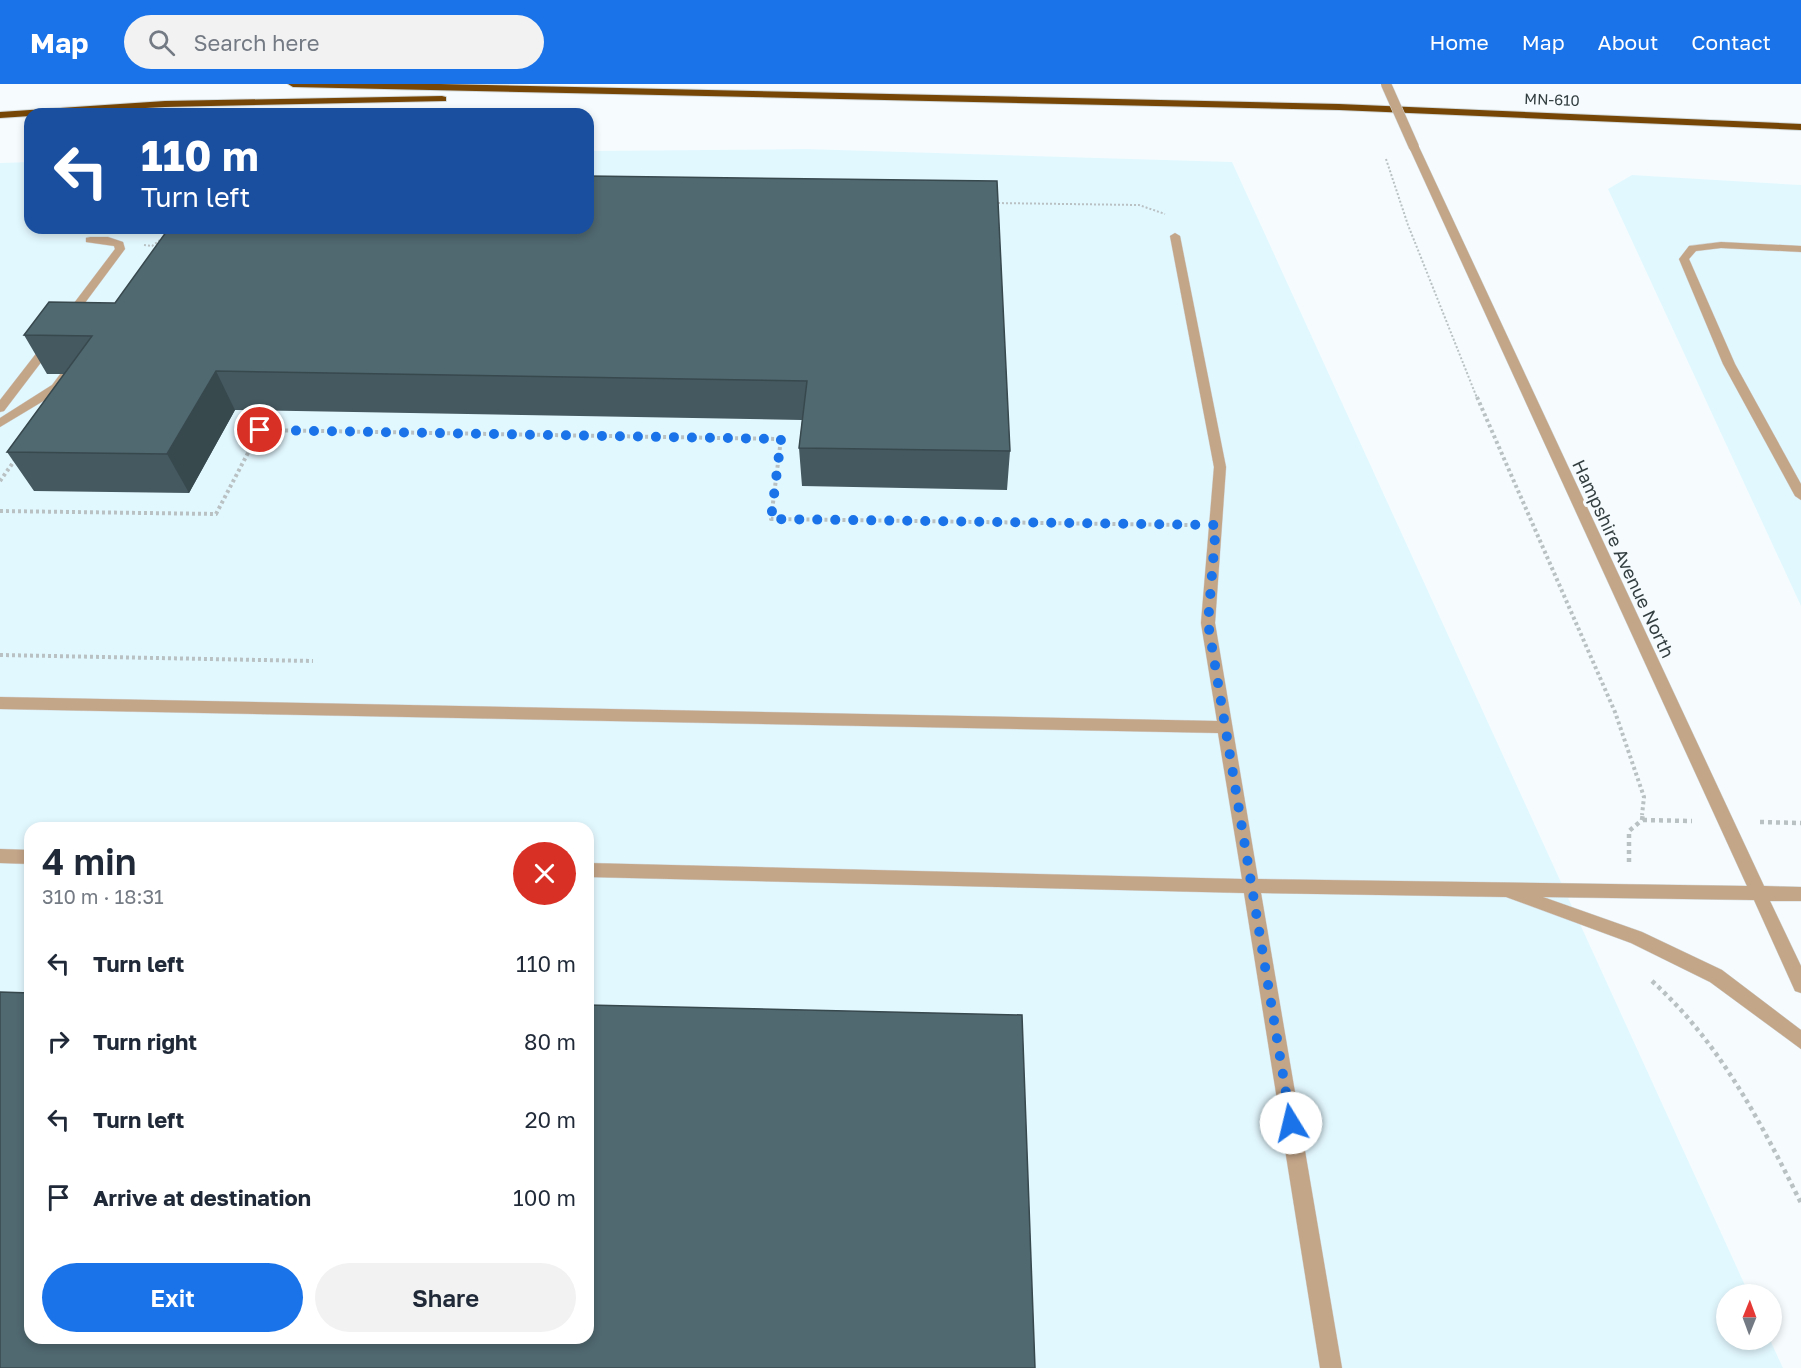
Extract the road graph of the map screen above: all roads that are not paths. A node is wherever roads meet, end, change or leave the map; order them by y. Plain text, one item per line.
1 (293, 84) edge
2 (1386, 84) edge
3 (938, 98) junction
4 (99, 108) edge
5 (24, 113) edge
6 (0, 115) edge
7 (1801, 127) edge
8 (1175, 236) road end
9 (90, 240) dead end
10 (1801, 249) edge
11 (89, 290) junction
12 (92, 313) edge
13 (67, 374) edge
14 (0, 408) edge
15 (0, 423) edge
16 (1801, 496) edge
17 (0, 703) edge
18 (1225, 727) junction
19 (0, 856) edge
20 (24, 857) edge
21 (594, 870) edge
22 (1252, 886) junction
23 (1499, 889) junction
24 (1757, 892) junction
25 (1801, 894) edge
26 (1801, 985) edge
27 (1801, 1041) edge
28 (1331, 1368) edge

1 - 3 highway, MN-610
2 - 24 street, Hampshire Avenue North, bridge
3 - 4 highway
3 - 7 highway, MN-610
5 - 6 highway
8 - 18 street
9 - 11 street
10 - 16 street
11 - 12 street
11 - 14 street
13 - 15 street
17 - 18 street
18 - 22 street
19 - 20 street
21 - 22 street
22 - 23 street
22 - 28 street
23 - 24 street
23 - 27 street
24 - 25 street
24 - 26 street, Hampshire Avenue North

